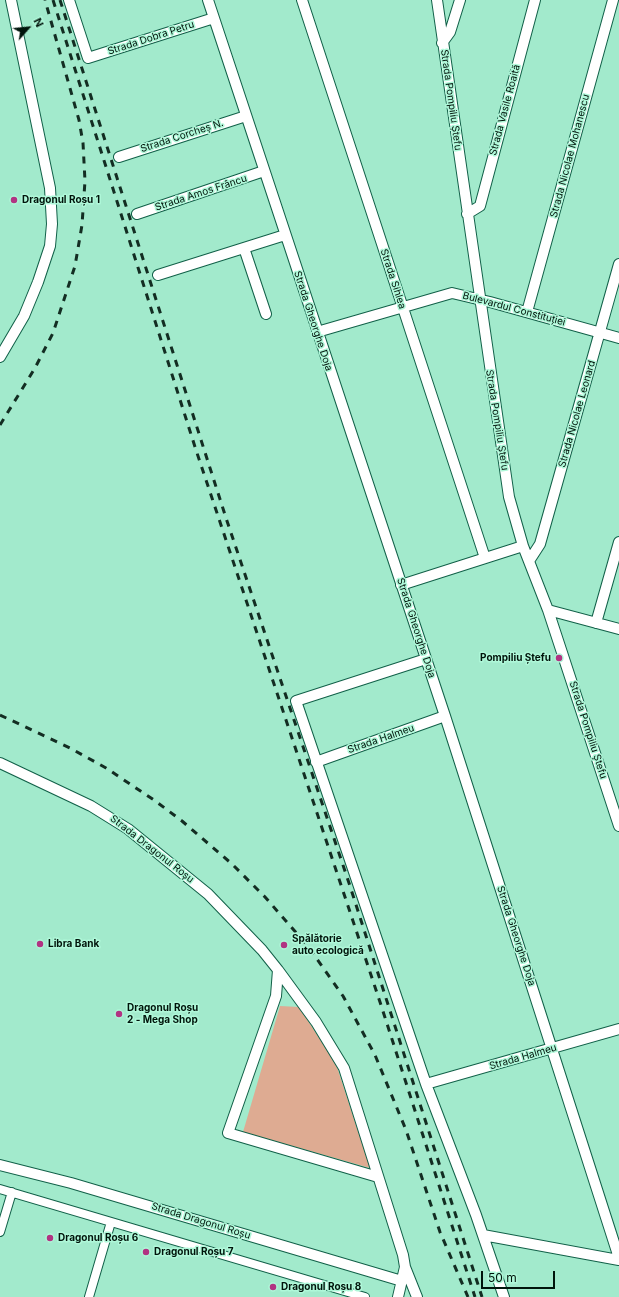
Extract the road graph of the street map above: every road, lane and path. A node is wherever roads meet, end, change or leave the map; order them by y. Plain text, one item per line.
1 (11, 0) edge
2 (69, 0) edge
3 (208, 0) edge
4 (302, 0) edge
5 (437, 0) edge
6 (460, 0) edge
7 (534, 0) edge
8 (613, 0) edge
9 (214, 18) junction
10 (442, 43) junction
11 (246, 116) junction
12 (119, 157) dead end
13 (264, 172) junction
14 (138, 214) dead end
15 (468, 214) junction
16 (285, 235) junction
17 (244, 248) junction
18 (619, 264) edge
19 (158, 276) dead end
20 (479, 299) junction
21 (401, 306) junction
22 (527, 312) junction
23 (266, 314) dead end
24 (317, 332) junction
25 (601, 333) junction
26 (619, 338) edge
27 (0, 357) edge
28 (619, 542) edge
29 (523, 546) junction
30 (485, 558) junction
31 (529, 561) junction
32 (402, 585) junction
33 (548, 610) junction
34 (596, 623) junction
35 (619, 629) edge
36 (426, 659) junction
37 (445, 716) junction
38 (316, 762) junction
39 (0, 763) edge
40 (619, 826) edge
41 (278, 970) junction
42 (619, 1029) edge
43 (553, 1049) junction
44 (426, 1084) junction
45 (0, 1165) edge
46 (378, 1177) junction
47 (0, 1189) edge
48 (12, 1192) junction
49 (111, 1222) junction
50 (0, 1232) edge
51 (483, 1235) junction
52 (619, 1259) edge
53 (405, 1267) junction
54 (402, 1281) junction
55 (88, 1297) edge
56 (365, 1297) edge
57 (398, 1297) edge
58 (417, 1297) edge
59 (504, 1297) edge

1 - 27 street
2 - 9 street, Strada Dobra Petru
3 - 9 street, Strada Gheorghe Doja
4 - 21 street, Strada Sihlea
5 - 10 street, Strada Pompiliu Ștefu
6 - 10 street
7 - 15 street, Strada Vasile Roaită
8 - 22 street, Strada Nicolae Mohanescu
9 - 11 street, Strada Gheorghe Doja
10 - 15 street, Strada Pompiliu Ștefu
11 - 12 street, Strada Corcheș N.
11 - 13 street, Strada Gheorghe Doja
13 - 14 street, Strada Amos Frâncu
13 - 16 street, Strada Gheorghe Doja
15 - 20 street, Strada Pompiliu Ștefu
16 - 17 street
16 - 24 street, Strada Gheorghe Doja
17 - 19 street
17 - 23 street
18 - 25 street, Strada Nicolae Leonard
20 - 21 street, Bulevardul Constituției
20 - 22 street, Bulevardul Constituției
20 - 29 street, Strada Pompiliu Ștefu
21 - 24 street, Bulevardul Constituției
21 - 30 street, Strada Sihlea
22 - 25 street, Bulevardul Constituției
24 - 32 street, Strada Gheorghe Doja
25 - 26 street, Bulevardul Constituției
25 - 31 street, Strada Nicolae Leonard
28 - 34 street
29 - 30 street
29 - 31 street, Strada Pompiliu Ștefu
30 - 32 street
31 - 33 street, Strada Pompiliu Ștefu
32 - 36 street, Strada Gheorghe Doja
33 - 34 street
33 - 40 street, Strada Pompiliu Ștefu
34 - 35 street
36 - 37 street, Strada Gheorghe Doja
36 - 38 street
37 - 38 street, Strada Halmeu
37 - 43 street, Strada Gheorghe Doja
38 - 44 street
39 - 41 street, Strada Dragonul Roșu
41 - 46 street, Strada Dragonul Roșu
41 - 46 street
42 - 43 street, Strada Halmeu
43 - 44 street, Strada Halmeu
43 - 52 street, Strada Gheorghe Doja
44 - 51 street
45 - 54 street, Strada Dragonul Roșu
46 - 53 street, Strada Dragonul Roșu
47 - 48 street
48 - 49 street
48 - 50 street
49 - 55 street
49 - 56 street
51 - 52 street
51 - 59 street
53 - 54 street, Strada Dragonul Roșu
53 - 58 street, Strada Dragonul Roșu
54 - 57 street, Strada Dragonul Roșu

